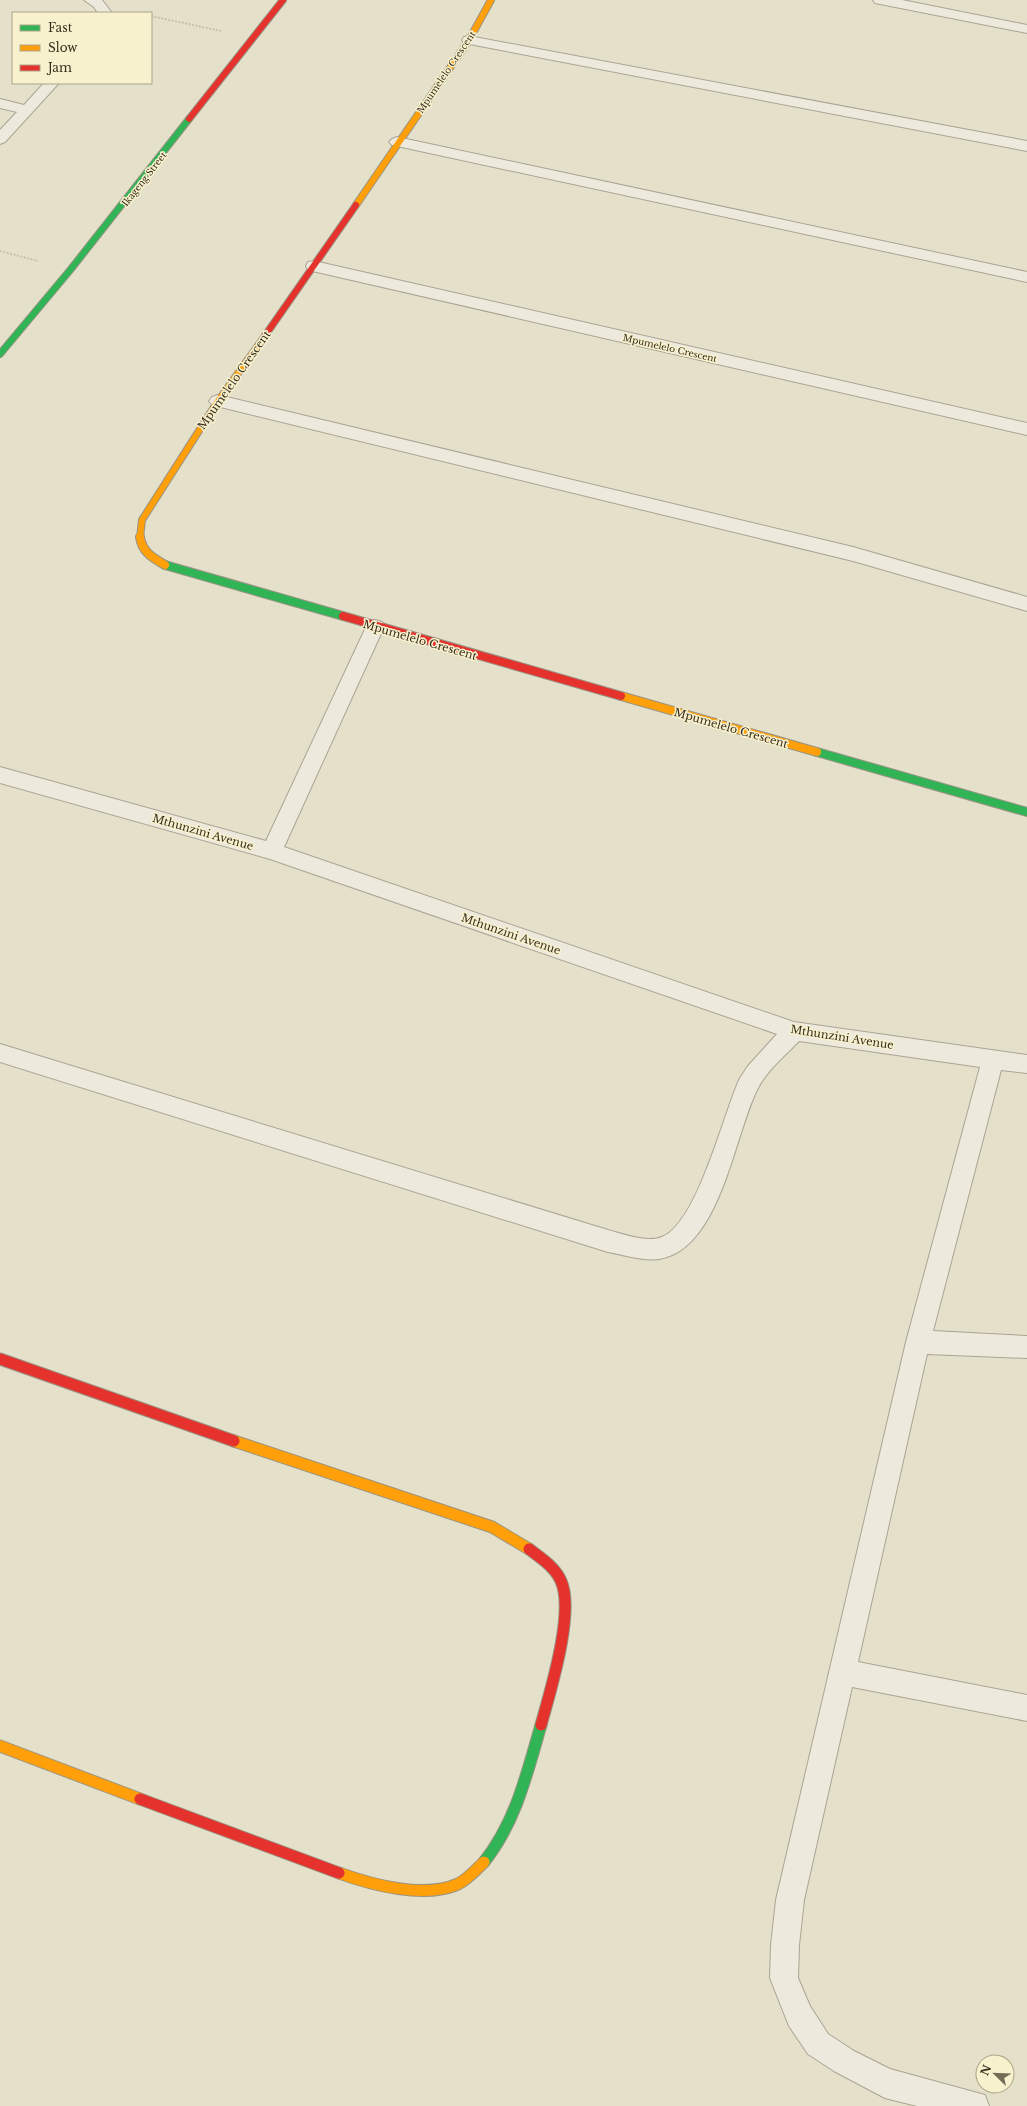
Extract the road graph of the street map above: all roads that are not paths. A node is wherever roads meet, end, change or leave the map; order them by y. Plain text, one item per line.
1 (91, 0) edge
2 (284, 0) edge
3 (491, 0) edge
4 (880, 0) edge
5 (104, 12) edge
6 (1027, 29) edge
7 (469, 40) junction
8 (51, 84) edge
9 (0, 103) edge
10 (26, 110) junction
11 (0, 139) edge
12 (397, 142) junction
13 (1027, 146) edge
14 (314, 266) junction
15 (1027, 277) edge
16 (0, 354) edge
17 (218, 401) junction
18 (1027, 429) edge
19 (1027, 604) edge
20 (375, 627) junction
21 (0, 775) edge
22 (1027, 812) edge
23 (272, 851) junction
24 (794, 1032) junction
25 (0, 1053) edge
26 (993, 1058) junction
27 (1027, 1064) edge
28 (918, 1342) junction
29 (1027, 1347) edge
30 (0, 1359) edge
31 (842, 1672) junction
32 (1027, 1708) edge
33 (0, 1746) edge
34 (974, 2106) edge

1 - 5 street
2 - 16 street, Ikageng Street
3 - 7 street, Mpumelelo Crescent
4 - 6 street
7 - 12 street, Mpumelelo Crescent
7 - 13 street
8 - 10 street
9 - 10 street
10 - 11 street
12 - 14 street, Mpumelelo Crescent
12 - 15 street
14 - 17 street, Mpumelelo Crescent
14 - 18 street, Mpumelelo Crescent
17 - 19 street
17 - 20 street, Mpumelelo Crescent
20 - 22 street, Mpumelelo Crescent
20 - 23 street
21 - 23 street, Mthunzini Avenue
23 - 24 street, Mthunzini Avenue
24 - 25 street
24 - 26 street, Mthunzini Avenue
26 - 27 street, Mthunzini Avenue
26 - 28 street
28 - 29 street
28 - 31 street
30 - 33 street
31 - 32 street
31 - 34 street

